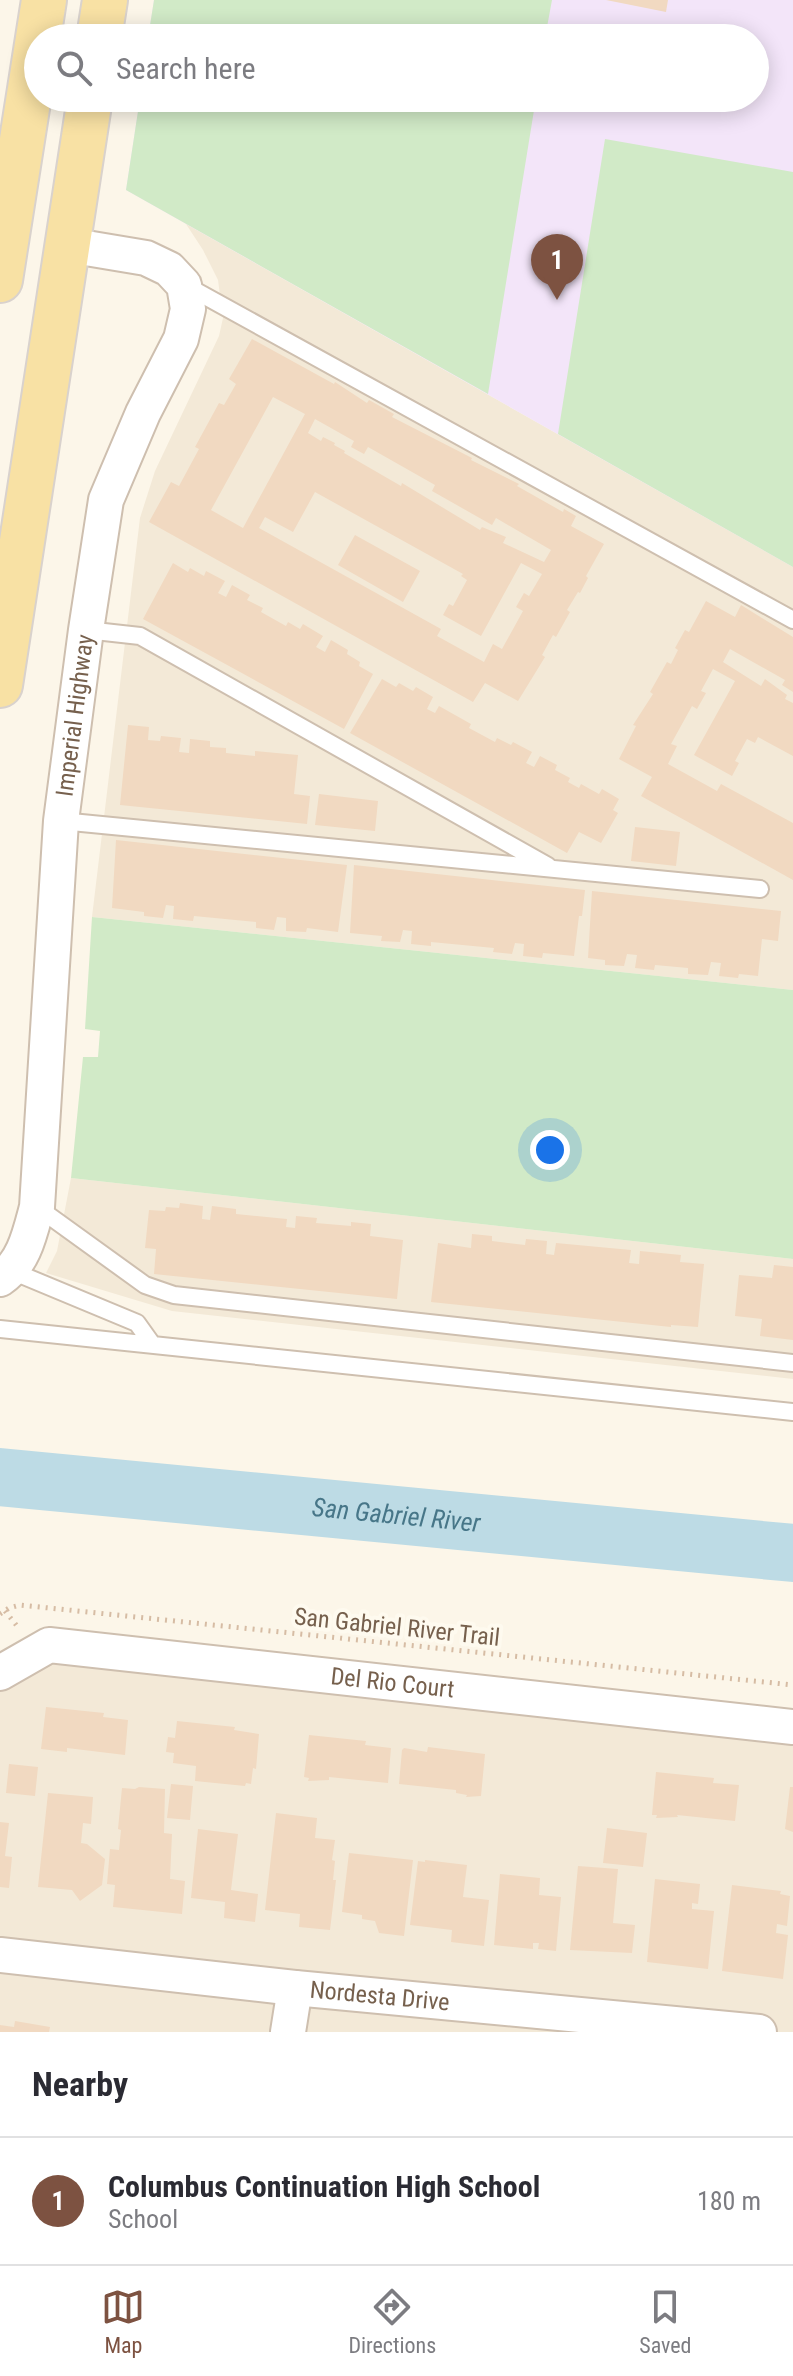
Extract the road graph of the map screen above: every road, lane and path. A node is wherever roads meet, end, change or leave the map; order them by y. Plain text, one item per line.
1 (44, 0) edge
2 (105, 0) edge
3 (38, 24) edge
4 (101, 24) edge
5 (24, 82) edge
6 (88, 112) edge
7 (11, 135) edge
8 (68, 245) junction
9 (0, 280) edge
10 (184, 285) junction
11 (793, 620) edge
12 (86, 630) junction
13 (0, 685) edge
14 (61, 821) junction
15 (553, 869) junction
16 (760, 889) dead end
17 (37, 1207) junction
18 (6, 1275) edge
19 (0, 1329) edge
20 (152, 1344) junction
21 (793, 1363) edge
22 (793, 1412) edge
23 (2, 1612) edge
24 (20, 1630) dead end
25 (0, 1673) edge
26 (793, 1685) edge
27 (793, 1727) edge
28 (0, 1955) edge
29 (295, 1988) junction
30 (684, 2028) edge
31 (288, 2032) edge
32 (759, 2032) edge

1 - 3 main road
2 - 4 main road
5 - 7 main road
6 - 8 main road
7 - 9 main road
8 - 10 street
8 - 13 main road
10 - 11 lane
10 - 12 street, Imperial Highway
12 - 14 street, Imperial Highway
12 - 15 lane
14 - 15 lane
14 - 17 street, Imperial Highway
15 - 16 lane
17 - 18 street, Imperial Highway
17 - 21 lane
18 - 20 lane
19 - 20 lane
20 - 22 lane
23 - 24 path
23 - 26 path, San Gabriel River Trail
25 - 27 street, Del Rio Court
28 - 29 street, Nordesta Drive
29 - 30 street, Nordesta Drive
29 - 31 street
30 - 32 street, Nordesta Drive

